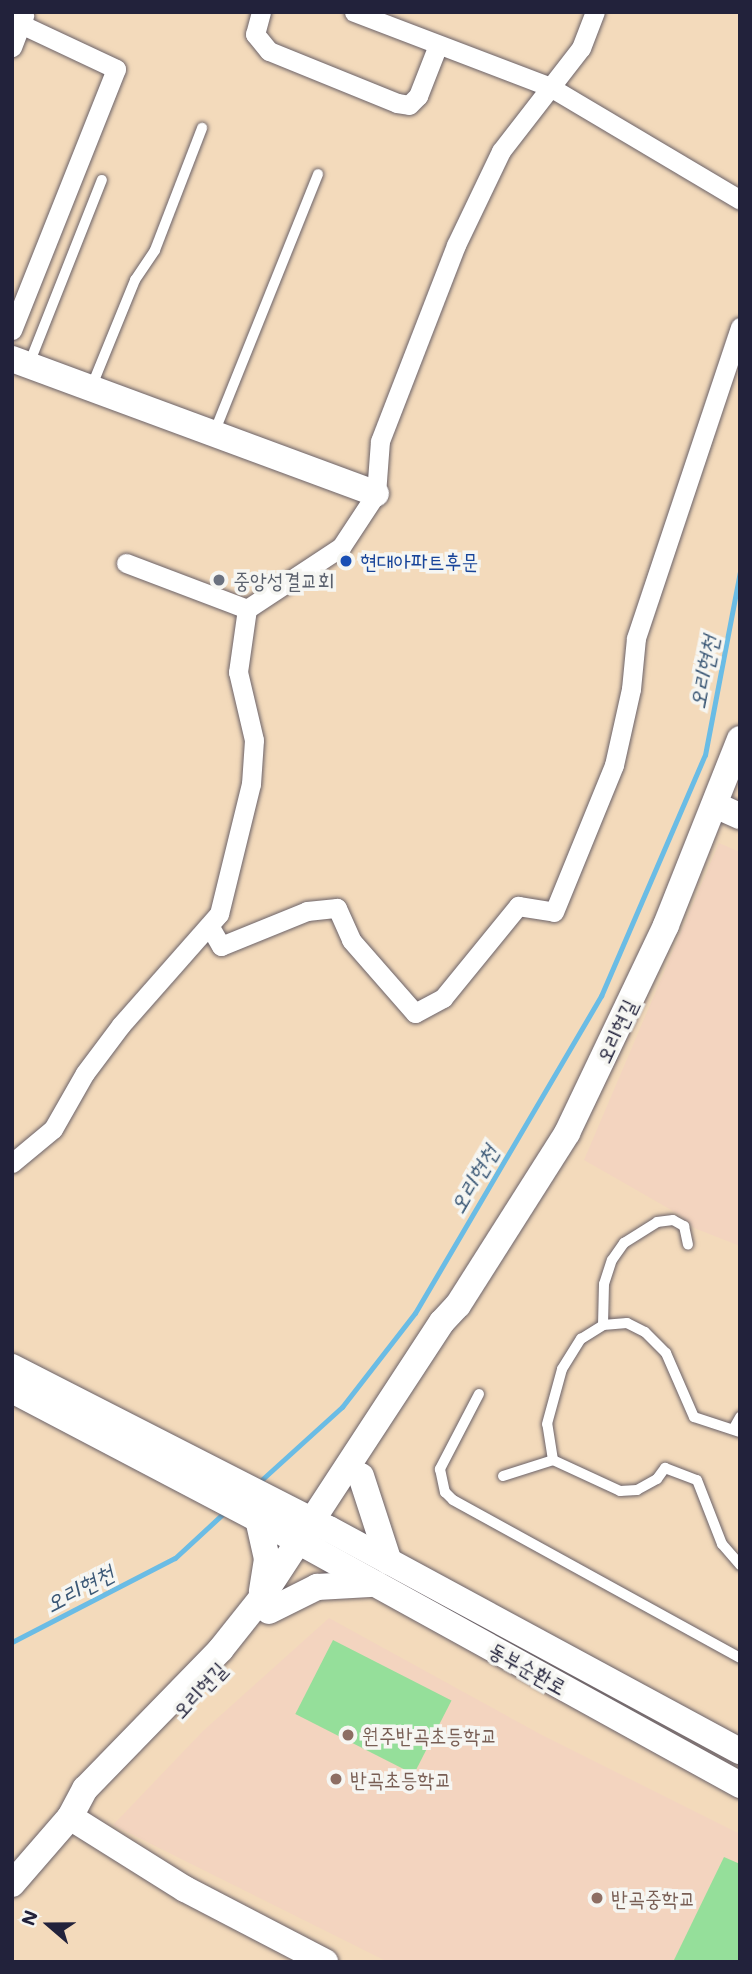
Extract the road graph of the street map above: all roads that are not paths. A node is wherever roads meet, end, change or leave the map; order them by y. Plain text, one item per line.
1 (261, 12) edge
2 (354, 12) edge
3 (595, 12) edge
4 (20, 19) edge
5 (438, 45) junction
6 (12, 47) edge
7 (550, 87) junction
8 (202, 128) dead end
9 (318, 174) dead end
10 (102, 180) dead end
11 (740, 200) edge
12 (740, 327) edge
13 (12, 330) edge
14 (20, 362) edge
15 (91, 388) junction
16 (214, 434) junction
17 (376, 494) junction
18 (126, 563) dead end
19 (247, 610) junction
20 (740, 739) edge
21 (715, 805) junction
22 (740, 816) edge
23 (210, 927) junction
24 (12, 1163) edge
25 (688, 1245) dead end
26 (603, 1325) junction
27 (12, 1367) edge
28 (12, 1390) edge
29 (479, 1394) dead end
30 (740, 1418) edge
31 (737, 1430) edge
32 (116, 1431) junction
33 (553, 1460) junction
34 (352, 1475) junction
35 (503, 1476) dead end
36 (264, 1509) junction
37 (315, 1537) junction
38 (740, 1564) edge
39 (383, 1574) junction
40 (265, 1605) junction
41 (740, 1658) edge
42 (740, 1751) edge
43 (740, 1785) edge
44 (70, 1817) junction
45 (12, 1884) edge
46 (325, 1962) edge

1 - 5 street
2 - 5 street
3 - 7 street
4 - 6 street
4 - 13 street
5 - 7 street
7 - 11 street
7 - 17 street
8 - 15 lane
9 - 16 lane
10 - 14 lane
12 - 23 street
14 - 15 street
15 - 16 street
16 - 17 street
17 - 19 street
18 - 19 street
19 - 23 street
20 - 21 street, 오리현길
21 - 22 street
21 - 34 street, 오리현길
23 - 24 street
25 - 26 lane
26 - 31 lane
26 - 33 lane
27 - 32 street
28 - 32 street
29 - 41 lane
30 - 31 lane
32 - 36 street, 동부순환로
33 - 35 lane
33 - 38 lane
34 - 36 street
34 - 37 street, 오리현길
34 - 39 street
36 - 37 street, 동부순환로
36 - 40 street
37 - 39 street, 동부순환로
37 - 40 street, 오리현길
39 - 40 street
39 - 42 street, 동부순환로
39 - 43 street, 동부순환로
40 - 44 street, 오리현길
44 - 45 street, 오리현길
44 - 46 street

